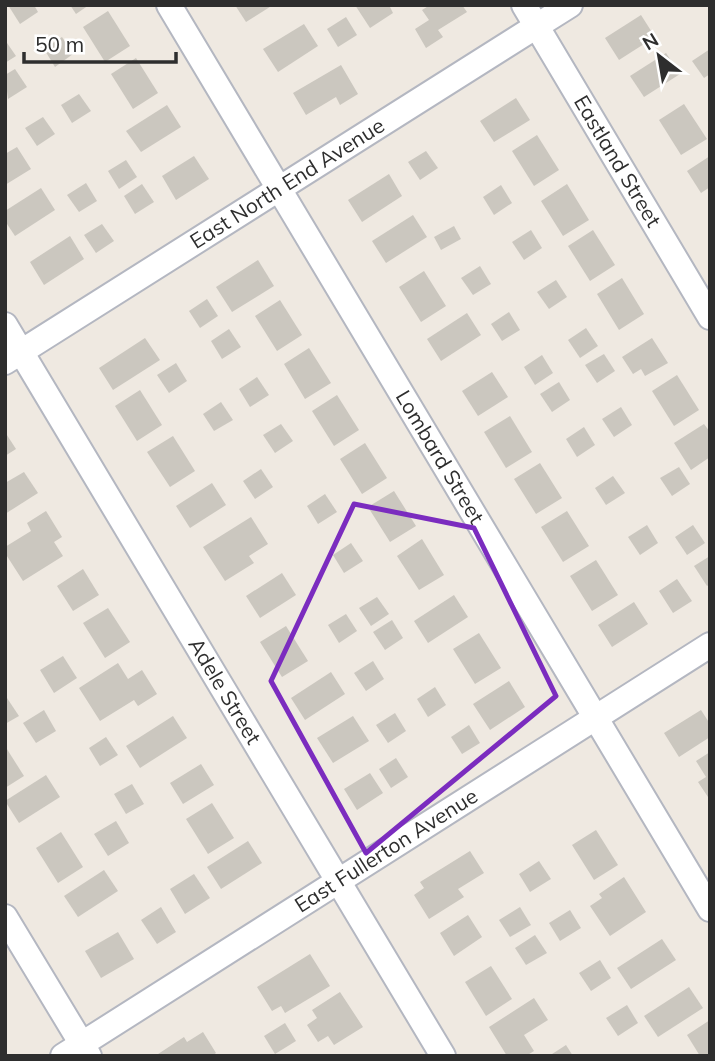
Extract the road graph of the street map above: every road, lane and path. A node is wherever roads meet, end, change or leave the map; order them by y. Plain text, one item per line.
1 (169, 5) edge
2 (524, 5) edge
3 (570, 5) edge
4 (537, 27) junction
5 (279, 189) junction
6 (710, 317) edge
7 (5, 325) edge
8 (13, 357) edge
9 (710, 645) edge
10 (595, 718) junction
11 (338, 881) junction
12 (710, 909) edge
13 (5, 918) edge
14 (78, 1052) edge
15 (443, 1056) edge

1 - 5 street, Lombard Street
2 - 4 street, Eastland Street
3 - 4 street, East North End Avenue
4 - 5 street, East North End Avenue
4 - 6 street, Eastland Street
5 - 8 street, East North End Avenue
5 - 10 street, Lombard Street
7 - 8 street, Adele Street
8 - 11 street, Adele Street
9 - 10 street, East Fullerton Avenue
10 - 11 street, East Fullerton Avenue
10 - 12 street, Lombard Street
11 - 14 street, East Fullerton Avenue
11 - 15 street, Adele Street
13 - 14 street

